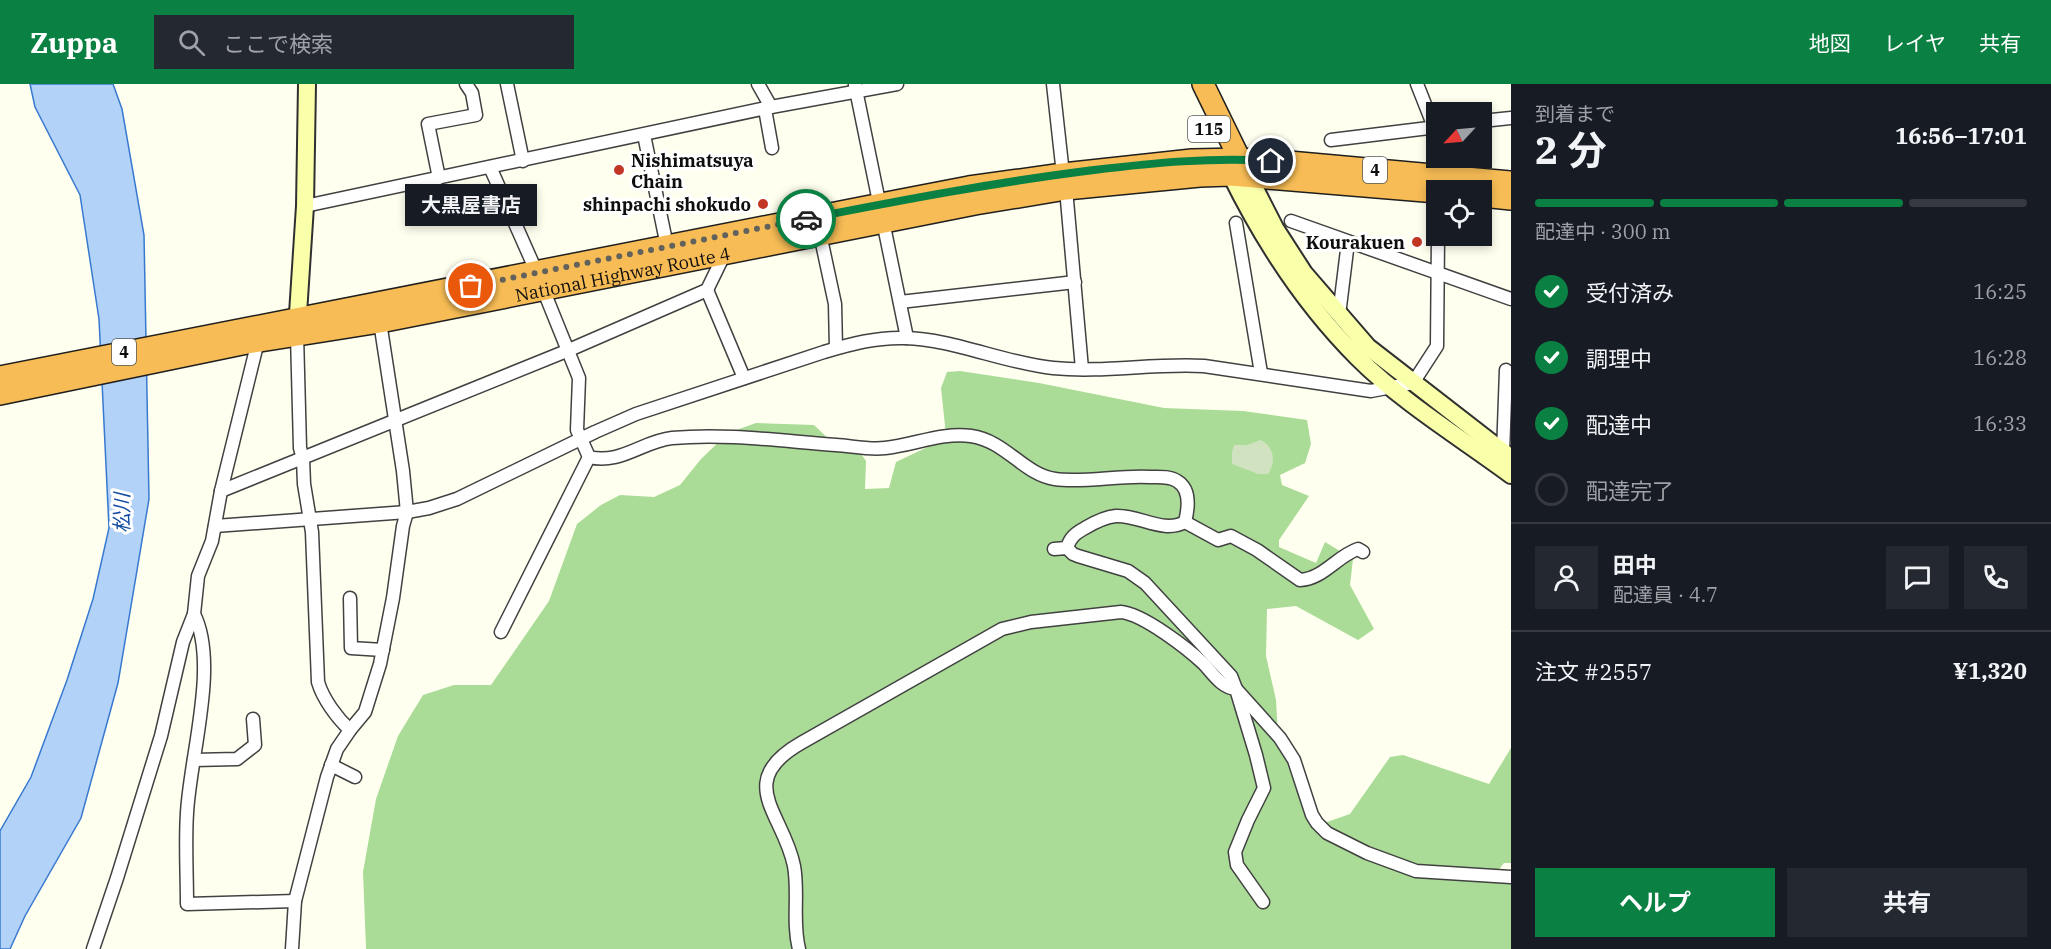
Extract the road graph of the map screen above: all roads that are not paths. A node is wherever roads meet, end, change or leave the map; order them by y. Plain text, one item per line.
1 (307, 84) edge
2 (466, 84) edge
3 (507, 84) edge
4 (758, 84) edge
5 (897, 84) edge
6 (1053, 84) edge
7 (1187, 84) edge
8 (1203, 84) edge
9 (1417, 84) edge
10 (856, 88) edge
11 (1426, 104) edge
12 (768, 108) junction
13 (1511, 118) edge
14 (1492, 120) edge
15 (1426, 128) edge
16 (644, 135) junction
17 (1330, 140) dead end
18 (772, 148) dead end
19 (523, 161) junction
20 (1236, 167) junction
21 (490, 168) junction
22 (1440, 175) edge
23 (439, 178) junction
24 (1064, 182) junction
25 (1511, 182) edge
26 (1492, 197) edge
27 (1511, 199) edge
28 (305, 206) junction
29 (882, 213) junction
30 (1291, 221) dead end
31 (1236, 223) dead end
32 (820, 234) junction
33 (1348, 242) junction
34 (667, 246) junction
35 (1438, 246) edge
36 (725, 253) junction
37 (1438, 273) junction
38 (540, 281) junction
39 (1074, 282) junction
40 (706, 290) junction
41 (1511, 299) edge
42 (900, 302) junction
43 (1339, 315) junction
44 (380, 322) junction
45 (297, 328) junction
46 (251, 337) junction
47 (907, 338) junction
48 (836, 348) junction
49 (569, 350) junction
50 (1082, 369) junction
51 (1506, 370) dead end
52 (1261, 373) junction
53 (0, 377) edge
54 (744, 378) junction
55 (1413, 383) junction
56 (1391, 387) junction
57 (0, 394) edge
58 (396, 420) junction
59 (581, 440) junction
60 (1507, 456) edge
61 (589, 458) junction
62 (303, 459) junction
63 (1511, 475) edge
64 (221, 491) junction
65 (407, 512) junction
66 (310, 518) junction
67 (1185, 522) junction
68 (215, 526) junction
69 (1067, 548) junction
70 (1054, 549) dead end
71 (1363, 552) dead end
72 (350, 598) dead end
73 (194, 614) junction
74 (501, 632) dead end
75 (383, 650) junction
76 (1236, 689) junction
77 (253, 719) dead end
78 (350, 730) junction
79 (194, 760) junction
80 (331, 765) junction
81 (355, 777) dead end
82 (1511, 877) edge
83 (295, 901) junction
84 (1263, 902) dead end
85 (93, 949) edge
86 (292, 949) edge
87 (799, 949) edge

1 - 28 street
2 - 23 street
3 - 19 street
4 - 12 street
5 - 10 street
6 - 24 street
7 - 20 highway, 115
8 - 20 highway, 115
9 - 11 street
10 - 12 street
10 - 29 street
12 - 16 street
12 - 18 street
13 - 14 street
15 - 17 street
16 - 19 street
16 - 34 street
19 - 21 street
20 - 22 highway, 4
20 - 24 highway, National Highway Route 4 / 4
20 - 43 street
20 - 56 street
21 - 23 street
21 - 38 street
22 - 25 highway, 4
23 - 28 street
24 - 29 highway, National Highway Route 4 / 4
24 - 39 street
26 - 27 highway
28 - 45 street
29 - 32 highway, National Highway Route 4 / 4
29 - 34 highway, National Highway Route 4 / 4
29 - 42 street
30 - 33 street
31 - 52 street
32 - 36 highway, National Highway Route 4 / 4
32 - 48 street
33 - 37 street
33 - 43 street
34 - 38 highway, National Highway Route 4 / 4
35 - 37 street
36 - 38 highway, National Highway Route 4 / 4
36 - 40 street
37 - 41 street
37 - 55 street
38 - 44 highway, National Highway Route 4 / 4
38 - 45 highway, National Highway Route 4 / 4
38 - 49 street
39 - 42 street
39 - 50 street
40 - 49 street
40 - 54 street
42 - 47 street
43 - 55 street
44 - 45 highway, National Highway Route 4 / 4
44 - 58 street
45 - 46 highway, National Highway Route 4 / 4
45 - 62 street
46 - 53 highway, National Highway Route 4 / 4
46 - 57 highway, National Highway Route 4 / 4
46 - 64 street
47 - 48 street
47 - 50 street
48 - 54 street
49 - 58 street
49 - 59 street
50 - 52 street
51 - 60 street
52 - 56 street
54 - 59 street
55 - 56 street
55 - 60 street
56 - 63 street
58 - 62 street
58 - 65 street
59 - 61 street
59 - 65 street
61 - 67 street
61 - 74 street
62 - 64 street
62 - 66 street
64 - 68 street
65 - 66 street
65 - 75 street
66 - 68 street
66 - 78 street
67 - 69 street
67 - 71 street
68 - 73 street
69 - 70 street
69 - 76 street
72 - 75 street
73 - 79 street
73 - 85 street
75 - 78 street
76 - 82 street
76 - 84 street
76 - 87 street
77 - 79 street
78 - 80 street
79 - 83 street
80 - 81 street
80 - 83 street
83 - 86 street

